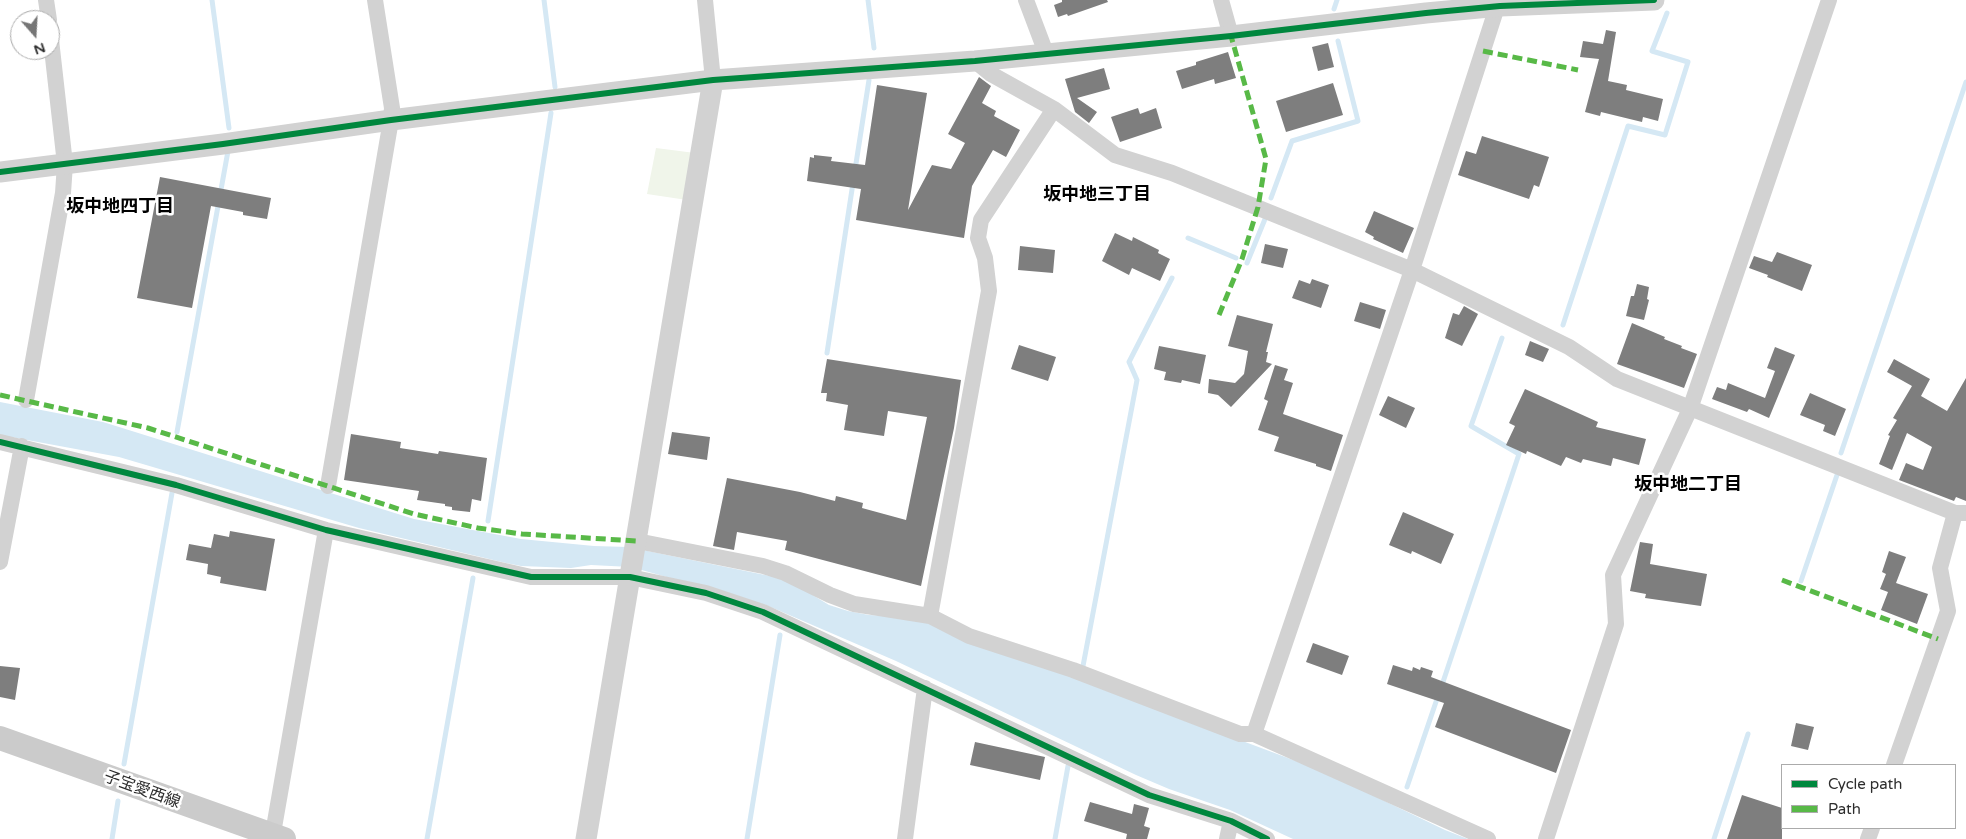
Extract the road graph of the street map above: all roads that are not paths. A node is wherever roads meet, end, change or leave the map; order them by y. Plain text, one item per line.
1 (375, 0) edge
2 (705, 0) edge
3 (1026, 0) edge
4 (1221, 0) edge
5 (1654, 0) edge
6 (1829, 0) edge
7 (1500, 4) edge
8 (1231, 36) junction
9 (1046, 53) junction
10 (53, 60) edge
11 (975, 60) junction
12 (713, 80) junction
13 (1054, 109) junction
14 (391, 120) junction
15 (65, 164) junction
16 (0, 172) edge
17 (1412, 270) junction
18 (26, 400) dead end
19 (1690, 408) junction
20 (0, 442) edge
21 (22, 446) junction
22 (328, 486) dead end
23 (1961, 513) edge
24 (326, 530) junction
25 (637, 540) junction
26 (0, 562) edge
27 (630, 574) junction
28 (930, 616) junction
29 (925, 688) junction
30 (1254, 734) junction
31 (0, 738) edge
32 (1894, 764) edge
33 (1230, 822) junction
34 (276, 838) edge
35 (586, 839) edge
36 (905, 839) edge
37 (1227, 839) edge
38 (1267, 839) edge
39 (1488, 839) edge
40 (1546, 839) edge

1 - 14 street
2 - 12 street
3 - 9 street
4 - 8 street
5 - 7 street
6 - 19 street
7 - 8 street
7 - 17 street
8 - 9 street
9 - 11 street
10 - 15 street
11 - 12 street
11 - 13 street
12 - 14 street
12 - 25 street
13 - 17 street
13 - 28 street
14 - 15 street
14 - 22 street
15 - 16 street
15 - 18 street
17 - 19 street
17 - 30 street
19 - 23 street
19 - 40 street
20 - 21 street
21 - 24 street
21 - 26 street
23 - 32 street
24 - 27 street
24 - 34 street
25 - 27 street
25 - 28 street
27 - 29 street
27 - 35 street
28 - 30 street
29 - 33 street
29 - 36 street
30 - 39 street
31 - 34 main road, 子宝愛西線
33 - 37 street
33 - 38 street

